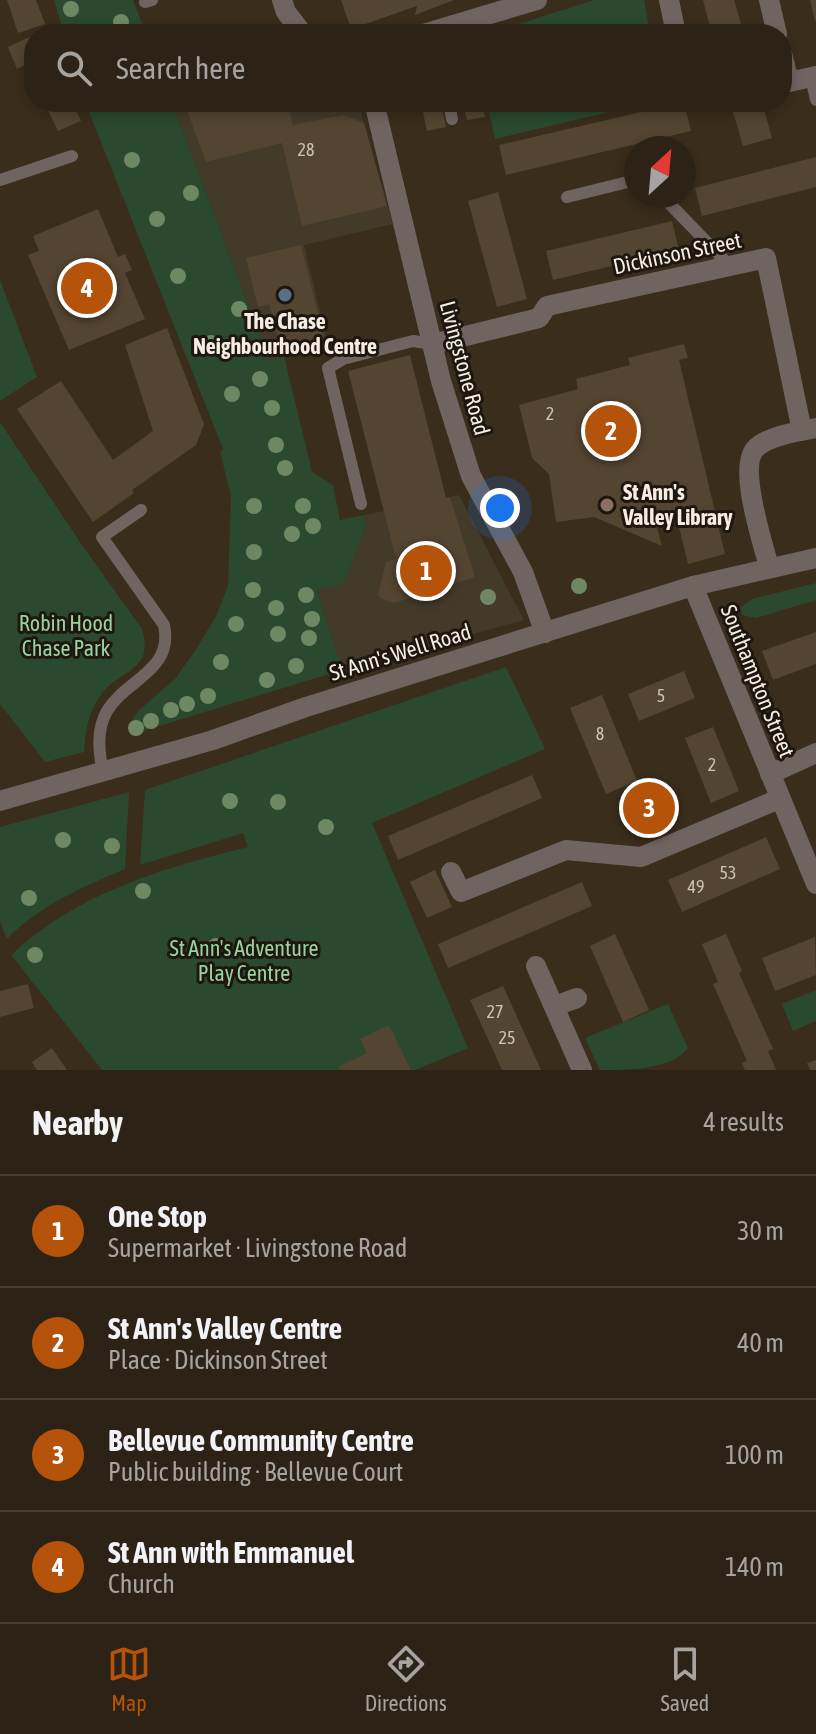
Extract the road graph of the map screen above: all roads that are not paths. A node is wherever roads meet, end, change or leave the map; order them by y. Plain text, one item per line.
1 (282, 0) edge
2 (537, 0) edge
3 (669, 0) edge
4 (769, 0) edge
5 (295, 24) edge
6 (460, 24) edge
7 (674, 24) edge
8 (775, 24) edge
9 (814, 77) edge
10 (792, 81) edge
11 (816, 100) edge
12 (376, 112) edge
13 (451, 112) edge
14 (452, 119) dead end
15 (72, 156) dead end
16 (0, 180) edge
17 (624, 183) edge
18 (567, 197) dead end
19 (674, 208) edge
20 (730, 266) junction
21 (433, 344) junction
22 (809, 430) edge
23 (361, 504) dead end
24 (141, 510) dead end
25 (816, 558) edge
26 (769, 567) junction
27 (693, 586) junction
28 (545, 633) junction
29 (816, 753) edge
30 (103, 773) junction
31 (770, 774) junction
32 (779, 799) junction
33 (0, 801) edge
34 (451, 872) dead end
35 (816, 884) edge
36 (536, 966) dead end
37 (577, 998) dead end
38 (555, 1006) junction
39 (582, 1070) edge

1 - 5 street
2 - 6 street
3 - 7 street
4 - 8 street
9 - 10 street
9 - 11 lane
12 - 21 street, Livingstone Road
13 - 14 lane
15 - 16 lane
17 - 18 lane
19 - 20 lane
20 - 21 street, Dickinson Street
20 - 22 street, Dickinson Street
21 - 23 lane
21 - 28 street, Livingstone Road
22 - 26 street
24 - 30 lane
25 - 26 street, St Ann's Well Road
26 - 27 street, St Ann's Well Road
27 - 28 street, St Ann's Well Road
27 - 31 street, Southampton Street
28 - 30 street, St Ann's Well Road
29 - 31 street
30 - 33 street, St Ann's Well Road
31 - 32 street, Southampton Street
32 - 34 street
32 - 35 street, Southampton Street
36 - 38 street
37 - 38 street
38 - 39 street

